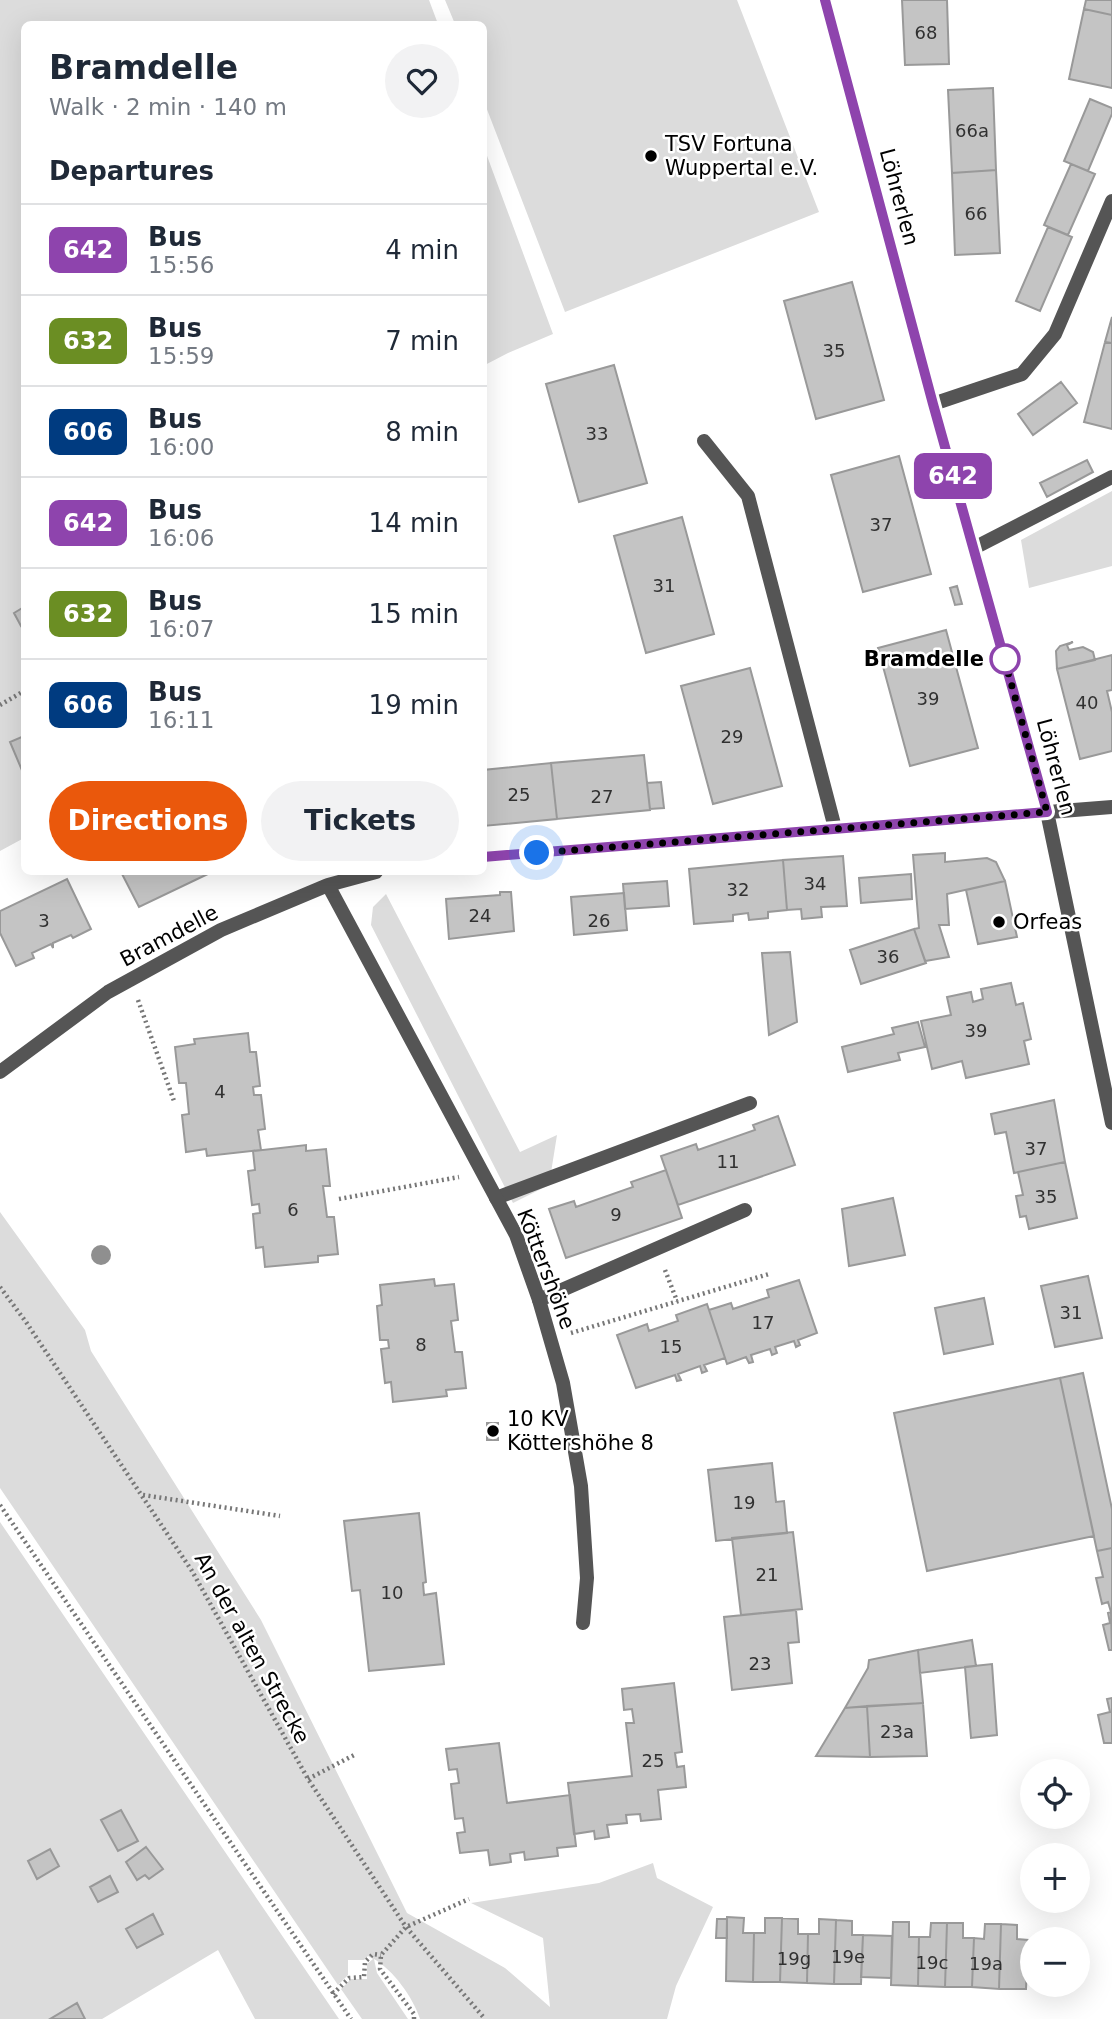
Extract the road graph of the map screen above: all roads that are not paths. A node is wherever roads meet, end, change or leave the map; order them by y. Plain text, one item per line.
1 (825, 0) edge
2 (1112, 201) edge
3 (933, 404) junction
4 (704, 440) dead end
5 (1112, 477) edge
6 (974, 548) junction
7 (1112, 807) edge
8 (1047, 812) junction
9 (835, 828) junction
10 (487, 857) edge
11 (365, 875) edge
12 (328, 885) junction
13 (0, 1072) edge
14 (750, 1102) dead end
15 (1112, 1123) edge
16 (496, 1198) junction
17 (745, 1210) dead end
18 (539, 1300) junction
19 (583, 1623) dead end

1 - 3 street, Löhrerlen
2 - 3 street
3 - 6 street, Löhrerlen
4 - 9 street
5 - 6 street
6 - 8 street, Löhrerlen
7 - 8 street
8 - 9 street
8 - 15 street, Löhrerlen
9 - 10 street
11 - 12 street, Bramdelle
12 - 13 street, Bramdelle
12 - 16 street, Köttershöhe
14 - 16 street
16 - 18 street, Köttershöhe
17 - 18 street
18 - 19 street, Köttershöhe

